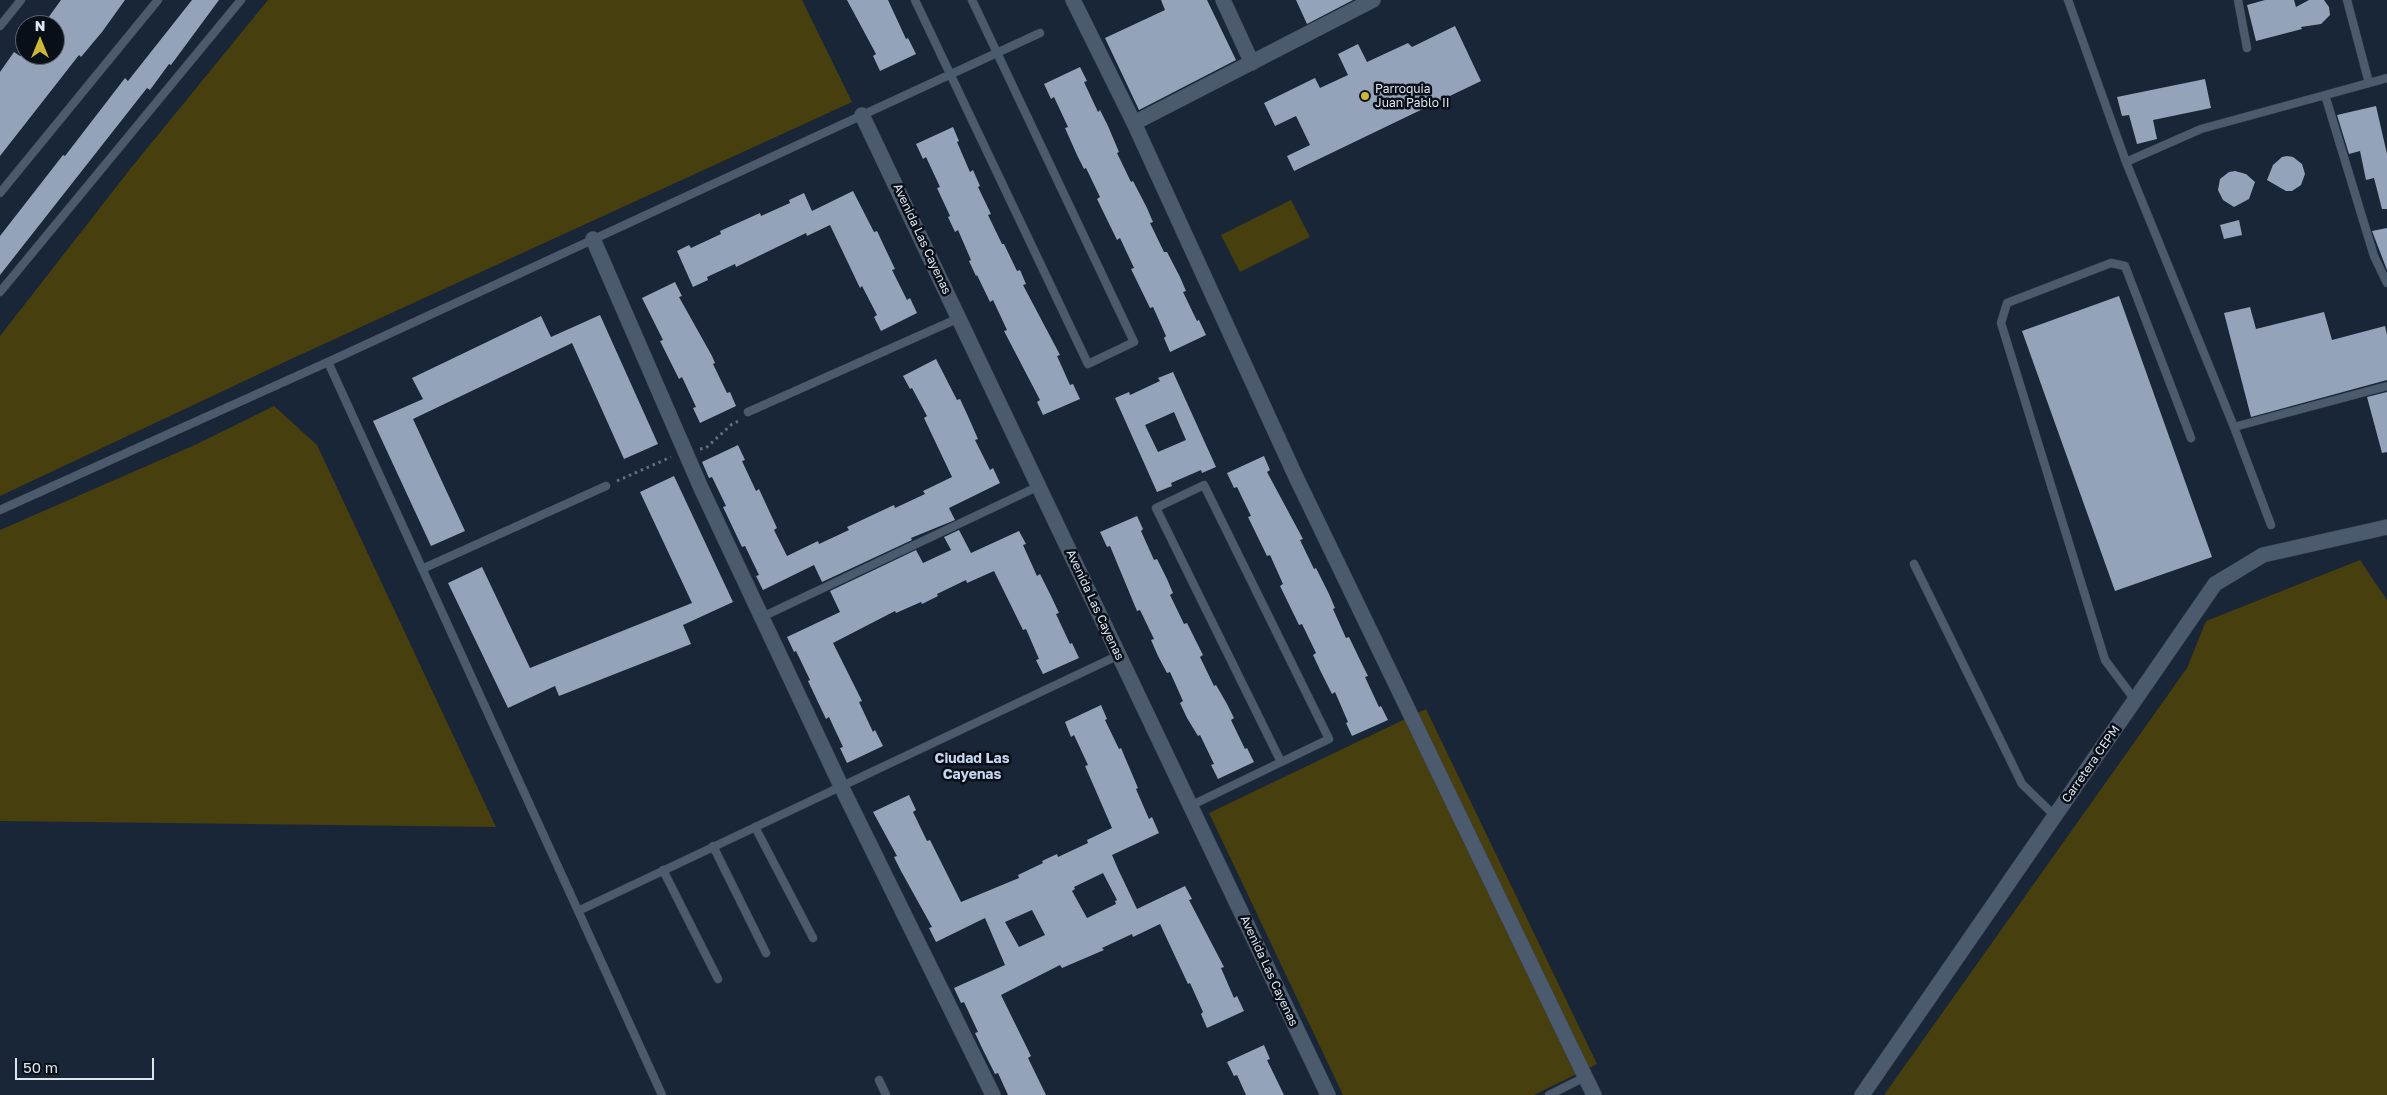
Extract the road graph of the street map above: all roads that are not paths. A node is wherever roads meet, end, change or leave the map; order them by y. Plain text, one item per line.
1 (21, 0) edge
2 (158, 0) edge
3 (241, 0) edge
4 (915, 0) edge
5 (972, 0) edge
6 (1073, 0) edge
7 (1223, 0) edge
8 (2068, 0) edge
9 (2238, 0) edge
10 (2347, 0) edge
11 (1370, 1) edge
12 (0, 26) edge
13 (1040, 33) dead end
14 (2247, 48) dead end
15 (997, 53) junction
16 (1252, 63) junction
17 (950, 75) junction
18 (2387, 78) edge
19 (2369, 83) junction
20 (2325, 95) junction
21 (862, 115) junction
22 (1134, 123) junction
23 (2126, 162) junction
24 (0, 193) edge
25 (593, 239) junction
26 (2387, 283) edge
27 (0, 292) edge
28 (959, 318) junction
29 (328, 362) junction
30 (2387, 386) edge
31 (748, 412) dead end
32 (2234, 427) junction
33 (2191, 438) dead end
34 (606, 486) dead end
35 (1039, 486) junction
36 (0, 510) edge
37 (2271, 525) dead end
38 (2387, 527) edge
39 (1914, 564) dead end
40 (422, 569) junction
41 (762, 617) junction
42 (1119, 655) junction
43 (2135, 700) junction
44 (1281, 762) junction
45 (841, 786) junction
46 (1190, 806) junction
47 (2055, 816) junction
48 (755, 827) junction
49 (713, 846) junction
50 (663, 870) junction
51 (578, 911) junction
52 (813, 938) dead end
53 (766, 953) dead end
54 (718, 979) dead end
55 (1585, 1077) junction
56 (880, 1080) dead end
57 (662, 1095) edge
58 (886, 1095) edge
59 (992, 1095) edge
60 (1328, 1095) edge
61 (1549, 1095) edge
62 (1594, 1095) edge
63 (1862, 1095) edge

1 - 12 lane
2 - 24 lane
3 - 27 lane
4 - 17 lane
5 - 15 lane
6 - 22 street
7 - 16 street
8 - 23 lane
9 - 14 lane
10 - 19 lane
11 - 16 street
13 - 15 lane
15 - 17 lane
15 - 17 lane
16 - 22 street
17 - 21 lane
18 - 19 lane
19 - 20 lane
20 - 23 lane
20 - 26 lane
21 - 25 lane
21 - 28 street, Avenida Las Cayenas
22 - 55 street
23 - 32 lane
25 - 29 lane
25 - 41 street
28 - 31 lane
28 - 35 street, Avenida Las Cayenas
29 - 36 lane
29 - 40 lane
30 - 32 lane
32 - 37 lane
33 - 43 lane
34 - 40 lane
35 - 41 lane
35 - 42 street, Avenida Las Cayenas
38 - 43 street, Carretera CEPM
39 - 47 lane
40 - 51 lane
41 - 45 street
42 - 45 lane
42 - 46 street, Avenida Las Cayenas
43 - 47 street, Carretera CEPM
44 - 44 lane
44 - 46 lane
45 - 48 lane
45 - 59 street
46 - 60 street, Avenida Las Cayenas
47 - 63 street, Carretera CEPM
48 - 49 lane
48 - 52 lane
49 - 50 lane
49 - 53 lane
50 - 51 lane
50 - 54 lane
51 - 57 lane
55 - 61 lane
55 - 62 street
56 - 58 lane

